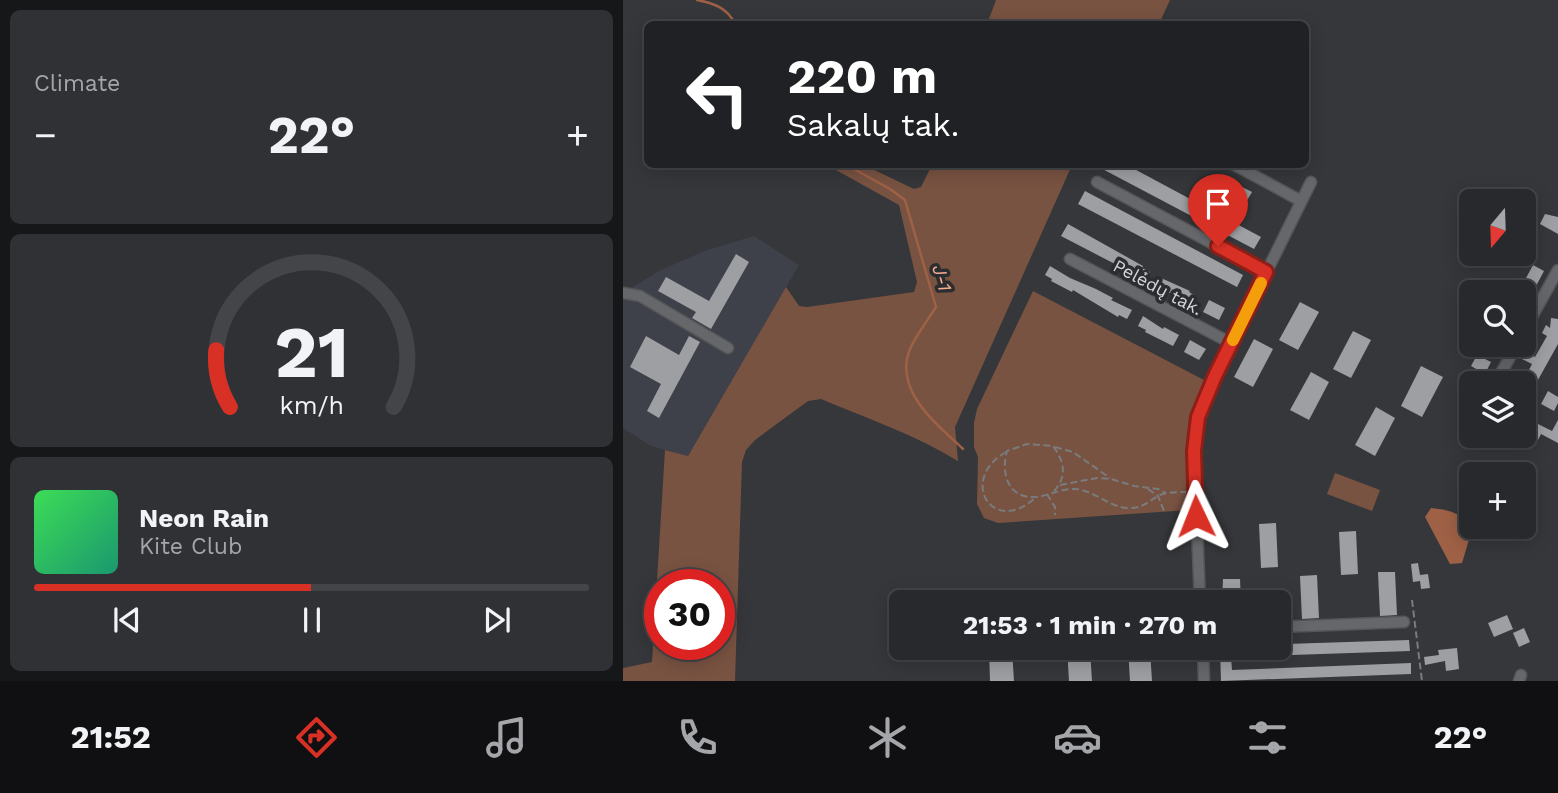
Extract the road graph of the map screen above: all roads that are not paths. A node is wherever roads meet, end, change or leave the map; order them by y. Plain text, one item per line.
1 (1240, 168) edge
2 (1311, 182) dead end
3 (1097, 183) dead end
4 (1301, 201) junction
5 (1070, 259) dead end
6 (1558, 270) edge
7 (1266, 272) junction
8 (623, 293) edge
9 (1536, 309) edge
10 (1231, 343) junction
11 (728, 348) dead end
12 (1199, 590) edge
13 (1404, 622) dead end
14 (1291, 627) edge
15 (1203, 660) edge
16 (1204, 681) edge

1 - 4 street
2 - 4 street
3 - 7 street
4 - 7 street
5 - 10 street, Pelėdų tak.
6 - 9 street
7 - 10 street
8 - 11 street
10 - 12 street
13 - 14 street
15 - 16 street

